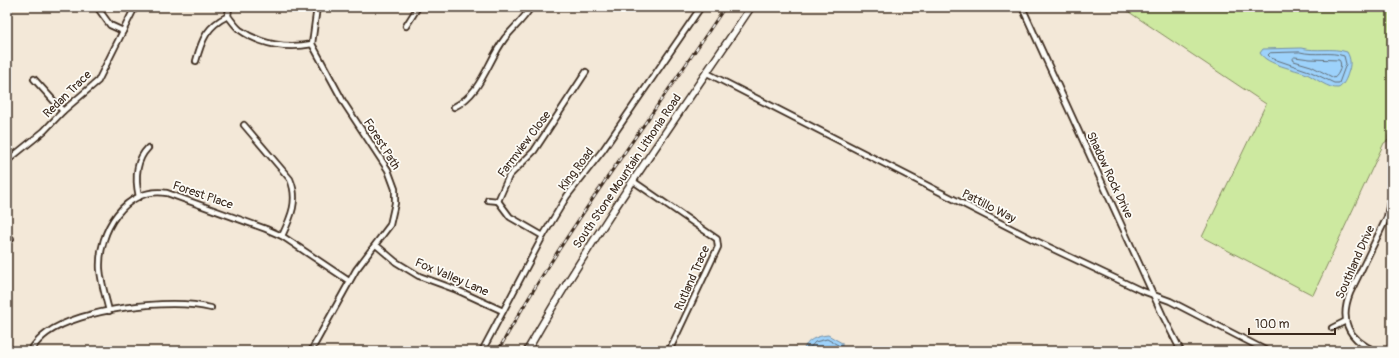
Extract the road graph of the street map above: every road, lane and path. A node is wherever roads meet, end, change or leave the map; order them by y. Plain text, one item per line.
1 (97, 7) edge
2 (135, 7) edge
3 (229, 7) edge
4 (317, 7) edge
5 (418, 7) edge
6 (531, 7) edge
7 (701, 7) edge
8 (751, 7) edge
9 (1022, 7) edge
10 (228, 16) junction
11 (406, 26) dead end
12 (123, 31) junction
13 (312, 44) junction
14 (196, 61) dead end
15 (586, 72) dead end
16 (706, 73) junction
17 (34, 79) dead end
18 (454, 107) dead end
19 (63, 111) junction
20 (244, 125) dead end
21 (1392, 137) edge
22 (148, 148) dead end
23 (7, 161) edge
24 (1392, 166) edge
25 (633, 181) junction
26 (1392, 192) edge
27 (139, 197) junction
28 (488, 200) dead end
29 (498, 201) junction
30 (282, 236) junction
31 (543, 236) junction
32 (376, 245) junction
33 (349, 282) junction
34 (1154, 296) junction
35 (211, 308) dead end
36 (109, 311) junction
37 (503, 311) junction
38 (1346, 321) junction
39 (1332, 328) dead end
40 (30, 351) edge
41 (311, 351) edge
42 (482, 351) edge
43 (527, 351) edge
44 (669, 351) edge
45 (1182, 351) edge
46 (1267, 351) edge
47 (1375, 351) edge

1 - 12 street
2 - 12 street, Redan Trace
3 - 10 street
4 - 13 street
5 - 11 street
6 - 18 street
7 - 31 street, King Road
8 - 16 main road, South Stone Mountain Lithonia Road
9 - 34 street, Shadow Rock Drive
10 - 13 street
10 - 14 street
12 - 19 street, Redan Trace
13 - 32 street, Forest Path
15 - 29 street, Farmview Close
16 - 25 main road, South Stone Mountain Lithonia Road
16 - 34 street, Pattillo Way
17 - 19 street
19 - 23 street, Redan Trace
20 - 30 street
21 - 24 street
22 - 27 street
25 - 43 main road, South Stone Mountain Lithonia Road
25 - 44 street, Rutland Trace
26 - 38 street, Southland Drive
27 - 30 street, Forest Place
27 - 36 street, Forest Place
28 - 29 street
29 - 31 street
30 - 33 street, Forest Place
31 - 37 street, King Road
32 - 33 street, Forest Path
32 - 37 street, Fox Valley Lane
33 - 41 street, Forest Path
34 - 45 street, Shadow Rock Drive
34 - 46 street, Pattillo Way
35 - 36 street
36 - 40 street
37 - 42 street, King Road
38 - 39 street
38 - 47 street

